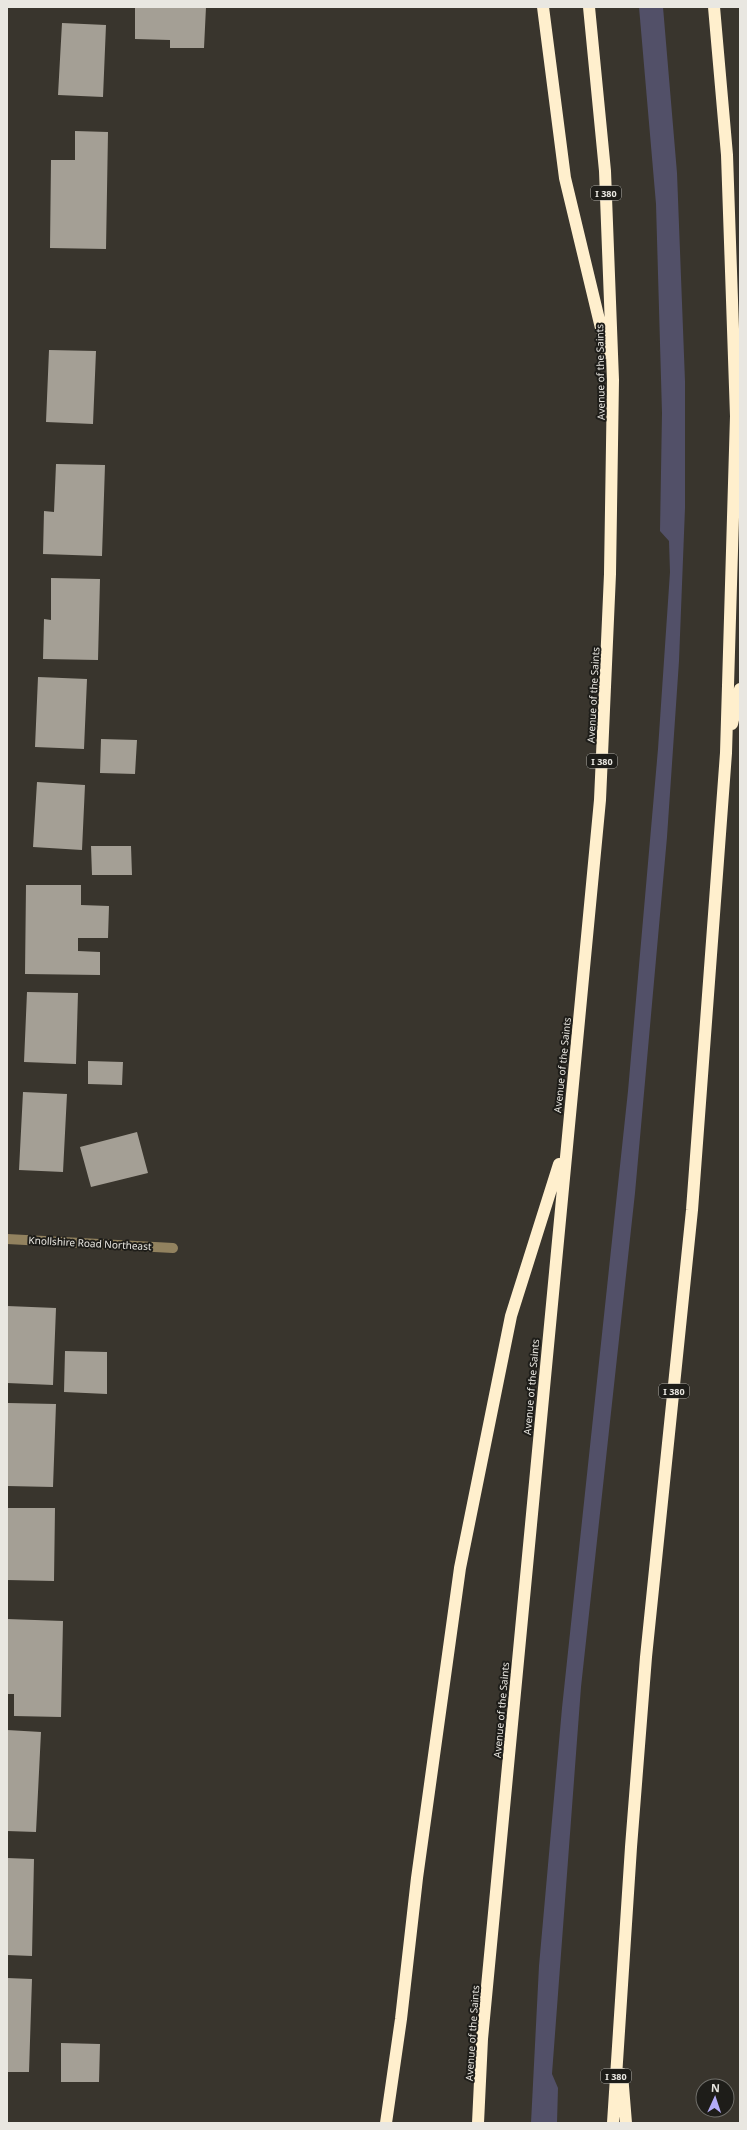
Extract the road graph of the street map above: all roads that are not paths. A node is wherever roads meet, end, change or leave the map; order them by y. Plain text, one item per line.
1 (543, 7) edge
2 (589, 7) edge
3 (714, 7) edge
4 (613, 380) junction
5 (740, 689) edge
6 (726, 753) junction
7 (567, 1140) junction
8 (7, 1239) edge
9 (173, 1248) dead end
10 (619, 2029) junction
11 (386, 2123) edge
12 (478, 2123) edge
13 (613, 2123) edge
14 (626, 2123) edge

1 - 4 highway
2 - 4 highway, Avenue of the Saints / I 380
3 - 6 highway, I 380
4 - 7 highway, Avenue of the Saints / I 380
5 - 6 highway
6 - 10 highway, I 380
7 - 11 highway
7 - 12 highway, Avenue of the Saints / I 380
8 - 9 street, Knollshire Road Northeast
10 - 13 highway, I 380
10 - 14 highway

